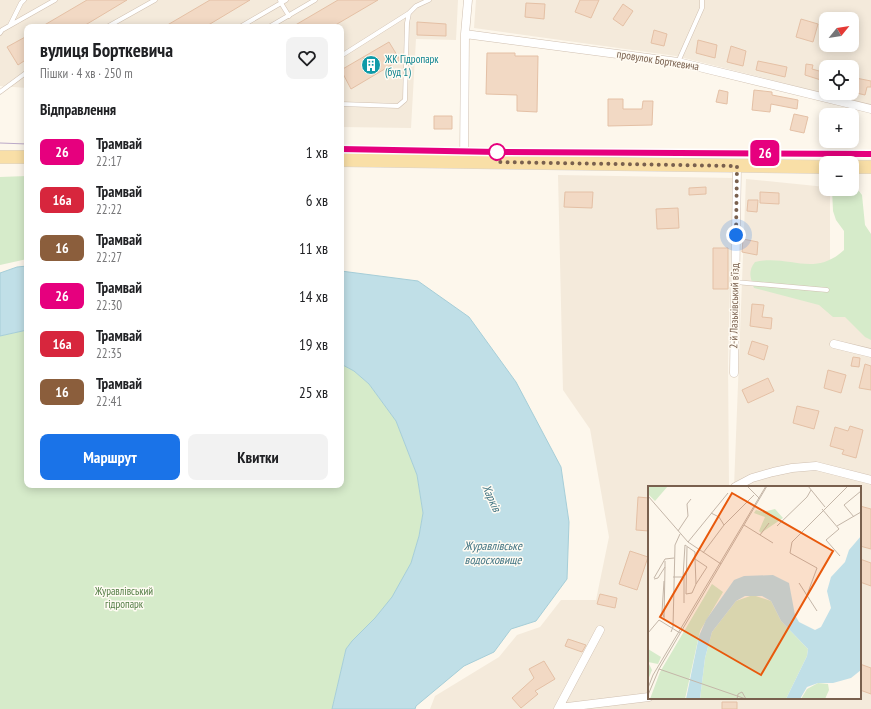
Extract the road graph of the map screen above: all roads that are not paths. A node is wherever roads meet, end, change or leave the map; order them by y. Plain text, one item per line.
1 (24, 0) edge
2 (55, 0) edge
3 (155, 0) edge
4 (286, 0) edge
5 (315, 0) edge
6 (429, 0) edge
7 (468, 0) edge
8 (702, 0) edge
9 (280, 1) edge
10 (409, 13) junction
11 (289, 16) junction
12 (112, 24) edge
13 (245, 24) edge
14 (274, 24) edge
15 (10, 26) junction
16 (0, 33) edge
17 (465, 34) junction
18 (344, 54) edge
19 (678, 62) junction
20 (24, 74) edge
21 (0, 92) edge
22 (344, 104) edge
23 (871, 109) edge
24 (0, 157) edge
25 (24, 157) edge
26 (344, 160) edge
27 (464, 162) junction
28 (737, 166) junction
29 (819, 167) edge
30 (859, 167) edge
31 (871, 168) edge
32 (734, 282) junction
33 (827, 290) dead end
34 (834, 344) dead end
35 (871, 353) edge
36 (734, 373) dead end
37 (871, 480) edge
38 (737, 486) edge
39 (600, 630) dead end
40 (648, 697) edge
41 (558, 709) edge

1 - 15 lane
2 - 15 lane
3 - 12 lane
4 - 9 lane
5 - 11 lane
6 - 10 lane
7 - 17 street
8 - 19 lane
9 - 11 lane
9 - 13 lane
10 - 18 lane
10 - 22 lane
11 - 14 lane
15 - 16 lane
17 - 19 street, провулок Борткевича
17 - 27 street
19 - 23 street, провулок Борткевича
20 - 21 lane
24 - 25 main road
26 - 27 main road
27 - 28 main road
28 - 29 main road
28 - 32 street, 2-й Лазьківський в’їзд
30 - 31 main road
32 - 33 lane
32 - 36 street, 2-й Лазьківський в’їзд
34 - 35 street
37 - 38 street
39 - 41 street
40 - 41 street

